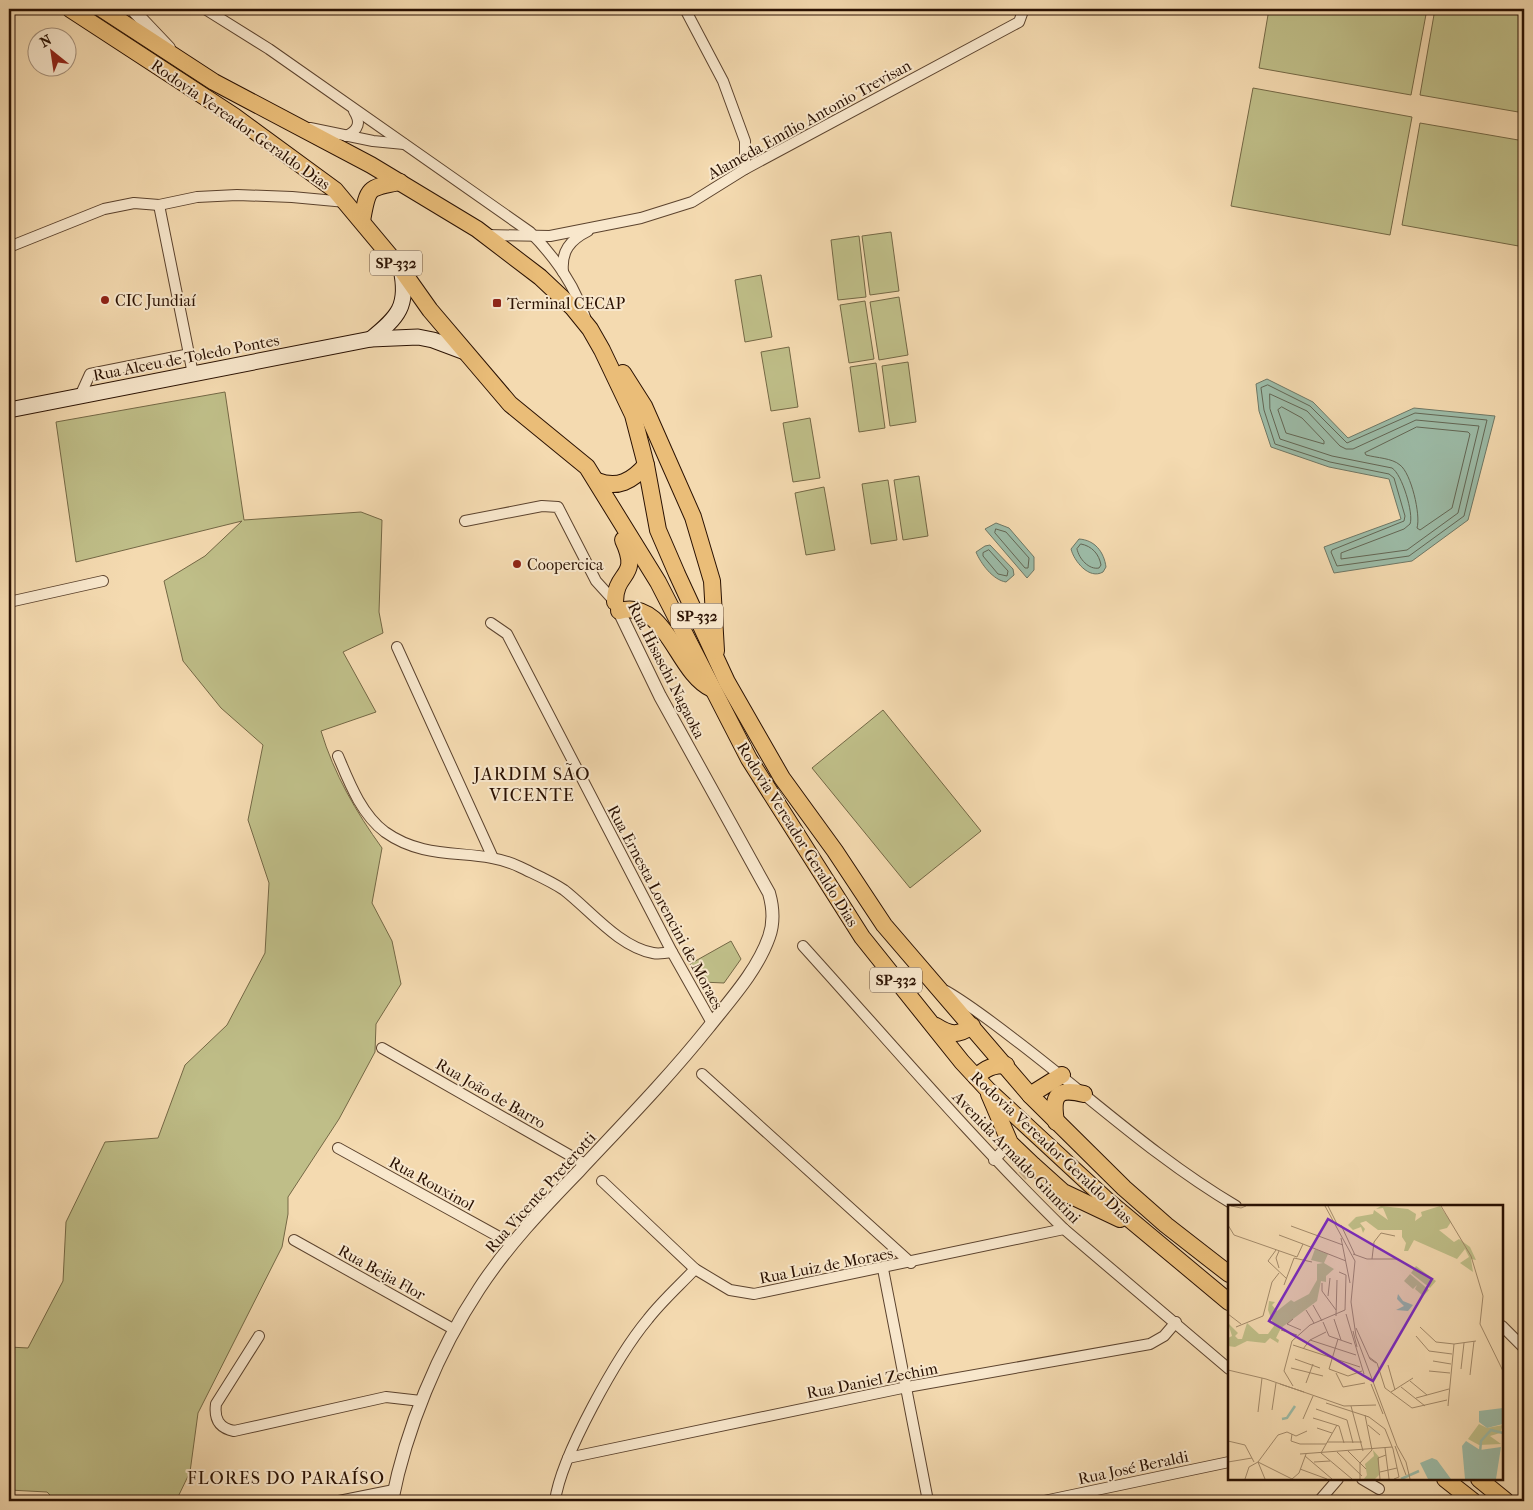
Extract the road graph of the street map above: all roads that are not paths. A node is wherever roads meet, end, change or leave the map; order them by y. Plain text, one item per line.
1 (70, 9) edge
2 (102, 9) edge
3 (132, 9) edge
4 (205, 9) edge
5 (685, 9) edge
6 (1023, 11) dead end
7 (181, 61) junction
8 (352, 108) junction
9 (291, 124) junction
10 (346, 136) junction
11 (405, 144) junction
12 (745, 170) junction
13 (400, 182) junction
14 (346, 202) junction
15 (159, 205) junction
16 (362, 221) junction
17 (596, 228) junction
18 (484, 234) junction
19 (534, 236) junction
20 (9, 247) edge
21 (401, 269) junction
22 (563, 272) junction
23 (588, 327) junction
24 (371, 338) junction
25 (602, 350) junction
26 (464, 352) junction
27 (190, 354) junction
28 (193, 374) junction
29 (80, 396) junction
30 (9, 410) edge
31 (646, 465) junction
32 (597, 481) junction
33 (617, 516) junction
34 (465, 521) dead end
35 (103, 581) dead end
36 (9, 602) edge
37 (617, 607) junction
38 (491, 623) dead end
39 (397, 647) dead end
40 (716, 659) junction
41 (714, 690) junction
42 (338, 756) dead end
43 (493, 858) junction
44 (770, 937) joint
45 (803, 946) dead end
46 (672, 952) junction
47 (933, 982) junction
48 (930, 1022) junction
49 (712, 1023) junction
50 (972, 1026) junction
51 (382, 1048) dead end
52 (1006, 1065) junction
53 (702, 1074) dead end
54 (1062, 1076) junction
55 (976, 1077) junction
56 (988, 1090) junction
57 (1084, 1094) junction
58 (1030, 1095) junction
59 (1056, 1122) junction
60 (1010, 1144) junction
61 (338, 1148) dead end
62 (994, 1160) junction
63 (585, 1164) junction
64 (1025, 1174) junction
65 (602, 1180) dead end
66 (1234, 1205) edge
67 (1138, 1227) junction
68 (1064, 1229) junction
69 (294, 1240) dead end
70 (512, 1244) junction
71 (911, 1263) junction
72 (695, 1269) junction
73 (882, 1269) junction
74 (1228, 1273) edge
75 (1228, 1301) edge
76 (1176, 1322) junction
77 (1503, 1327) edge
78 (455, 1330) junction
79 (259, 1336) dead end
80 (1524, 1348) edge
81 (1228, 1368) edge
82 (907, 1387) junction
83 (421, 1401) junction
84 (568, 1458) junction
85 (1228, 1462) edge
86 (1337, 1480) edge
87 (1364, 1480) edge
88 (1447, 1480) edge
89 (1480, 1480) edge
90 (1380, 1489) dead end
91 (393, 1496) edge
92 (340, 1501) edge
93 (555, 1501) edge
94 (928, 1501) edge
95 (1044, 1501) edge
96 (1319, 1501) edge
97 (1473, 1501) edge
98 (1506, 1501) edge

1 - 14 main road, Rodovia Vereador Geraldo Dias / SP-332
2 - 7 main road, Rodovia Vereador Geraldo Dias / SP-332
3 - 7 street
4 - 8 street
5 - 12 street
6 - 12 street, Alameda Emílio Antonio Trevisan
7 - 9 main road, Rodovia Vereador Geraldo Dias / SP-332
8 - 10 street
8 - 11 street
9 - 10 street
9 - 13 main road, Rodovia Vereador Geraldo Dias / SP-332
10 - 11 street
11 - 19 street
12 - 17 street, Alameda Emílio Antonio Trevisan
13 - 16 main road
13 - 18 main road, Rodovia Vereador Geraldo Dias / SP-332
14 - 15 street
14 - 16 main road, Rodovia Vereador Geraldo Dias / SP-332
15 - 20 street
15 - 27 street
16 - 21 main road, Rodovia Vereador Geraldo Dias / SP-332
17 - 19 street, Alameda Emílio Antonio Trevisan
17 - 22 street
18 - 19 street, Alameda Emílio Antonio Trevisan
18 - 23 main road, Rodovia Vereador Geraldo Dias / SP-332
19 - 22 street
21 - 24 main road, Rua Alceu de Toledo Pontes
21 - 26 main road, Rodovia Vereador Geraldo Dias / SP-332
22 - 23 street
23 - 25 main road, Rodovia Vereador Geraldo Dias / SP-332
24 - 26 main road, Rua Alceu de Toledo Pontes
24 - 28 main road, Rua Alceu de Toledo Pontes
25 - 31 main road, Rodovia Vereador Geraldo Dias / SP-332
25 - 40 main road
26 - 32 main road, Rodovia Vereador Geraldo Dias / SP-332
27 - 28 street
27 - 29 street
28 - 29 main road, Rua Alceu de Toledo Pontes
29 - 30 main road, Rua Alceu de Toledo Pontes
31 - 32 main road
31 - 40 main road, Rodovia Vereador Geraldo Dias / SP-332
32 - 33 main road, Rodovia Vereador Geraldo Dias / SP-332
33 - 37 main road
33 - 41 main road, Rodovia Vereador Geraldo Dias / SP-332
34 - 37 street, Rua Hisaschi Nagaoka
35 - 36 street
37 - 41 main road
37 - 44 street, Rua Hisaschi Nagaoka
38 - 46 street, Rua Ernesta Lorencini de Moraes
39 - 43 street
40 - 47 main road, Rodovia Vereador Geraldo Dias / SP-332
41 - 48 main road, Rodovia Vereador Geraldo Dias / SP-332
42 - 43 street
43 - 46 street
44 - 49 street, Rua Vicente Preterotti
45 - 62 street, Avenida Arnaldo Giuntini
46 - 49 street, Rua Ernesta Lorencini de Moraes
47 - 50 main road, Rodovia Vereador Geraldo Dias / SP-332
47 - 54 street
48 - 50 main road
48 - 55 main road, Rodovia Vereador Geraldo Dias / SP-332
49 - 63 street, Rua Vicente Preterotti
50 - 52 main road, Rodovia Vereador Geraldo Dias / SP-332
51 - 63 street, Rua João de Barro
52 - 55 main road
52 - 58 main road, Rodovia Vereador Geraldo Dias / SP-332
53 - 71 street
54 - 57 street
54 - 58 main road
55 - 56 main road, Rodovia Vereador Geraldo Dias / SP-332
56 - 60 main road
56 - 67 main road, Rodovia Vereador Geraldo Dias / SP-332
57 - 59 main road
57 - 66 street
58 - 59 main road, Rodovia Vereador Geraldo Dias / SP-332
59 - 74 main road, Rodovia Vereador Geraldo Dias / SP-332
60 - 62 street
60 - 64 main road
61 - 70 street, Rua Rouxinol
62 - 64 street, Avenida Arnaldo Giuntini
63 - 70 street, Rua Vicente Preterotti
64 - 67 main road
64 - 68 street, Avenida Arnaldo Giuntini
65 - 72 street, Rua Luiz de Moraes
67 - 75 main road, Rodovia Vereador Geraldo Dias / SP-332
68 - 71 street, Rua Luiz de Moraes
68 - 76 street, Avenida Arnaldo Giuntini
69 - 78 street, Rua Beija Flor
70 - 78 street, Rua Vicente Preterotti
71 - 73 street, Rua Luiz de Moraes
72 - 73 street, Rua Luiz de Moraes
72 - 84 street
73 - 82 street
76 - 81 street, Avenida Arnaldo Giuntini
76 - 82 street, Rua Daniel Zechim
77 - 80 street
78 - 83 street, Rua Vicente Preterotti
79 - 83 street
82 - 84 street, Rua Daniel Zechim
82 - 94 street
83 - 91 street, Rua Vicente Preterotti
84 - 93 street
85 - 95 street, Rua José Beraldi
86 - 96 street
87 - 90 street
88 - 97 main road
89 - 98 main road
91 - 92 street

